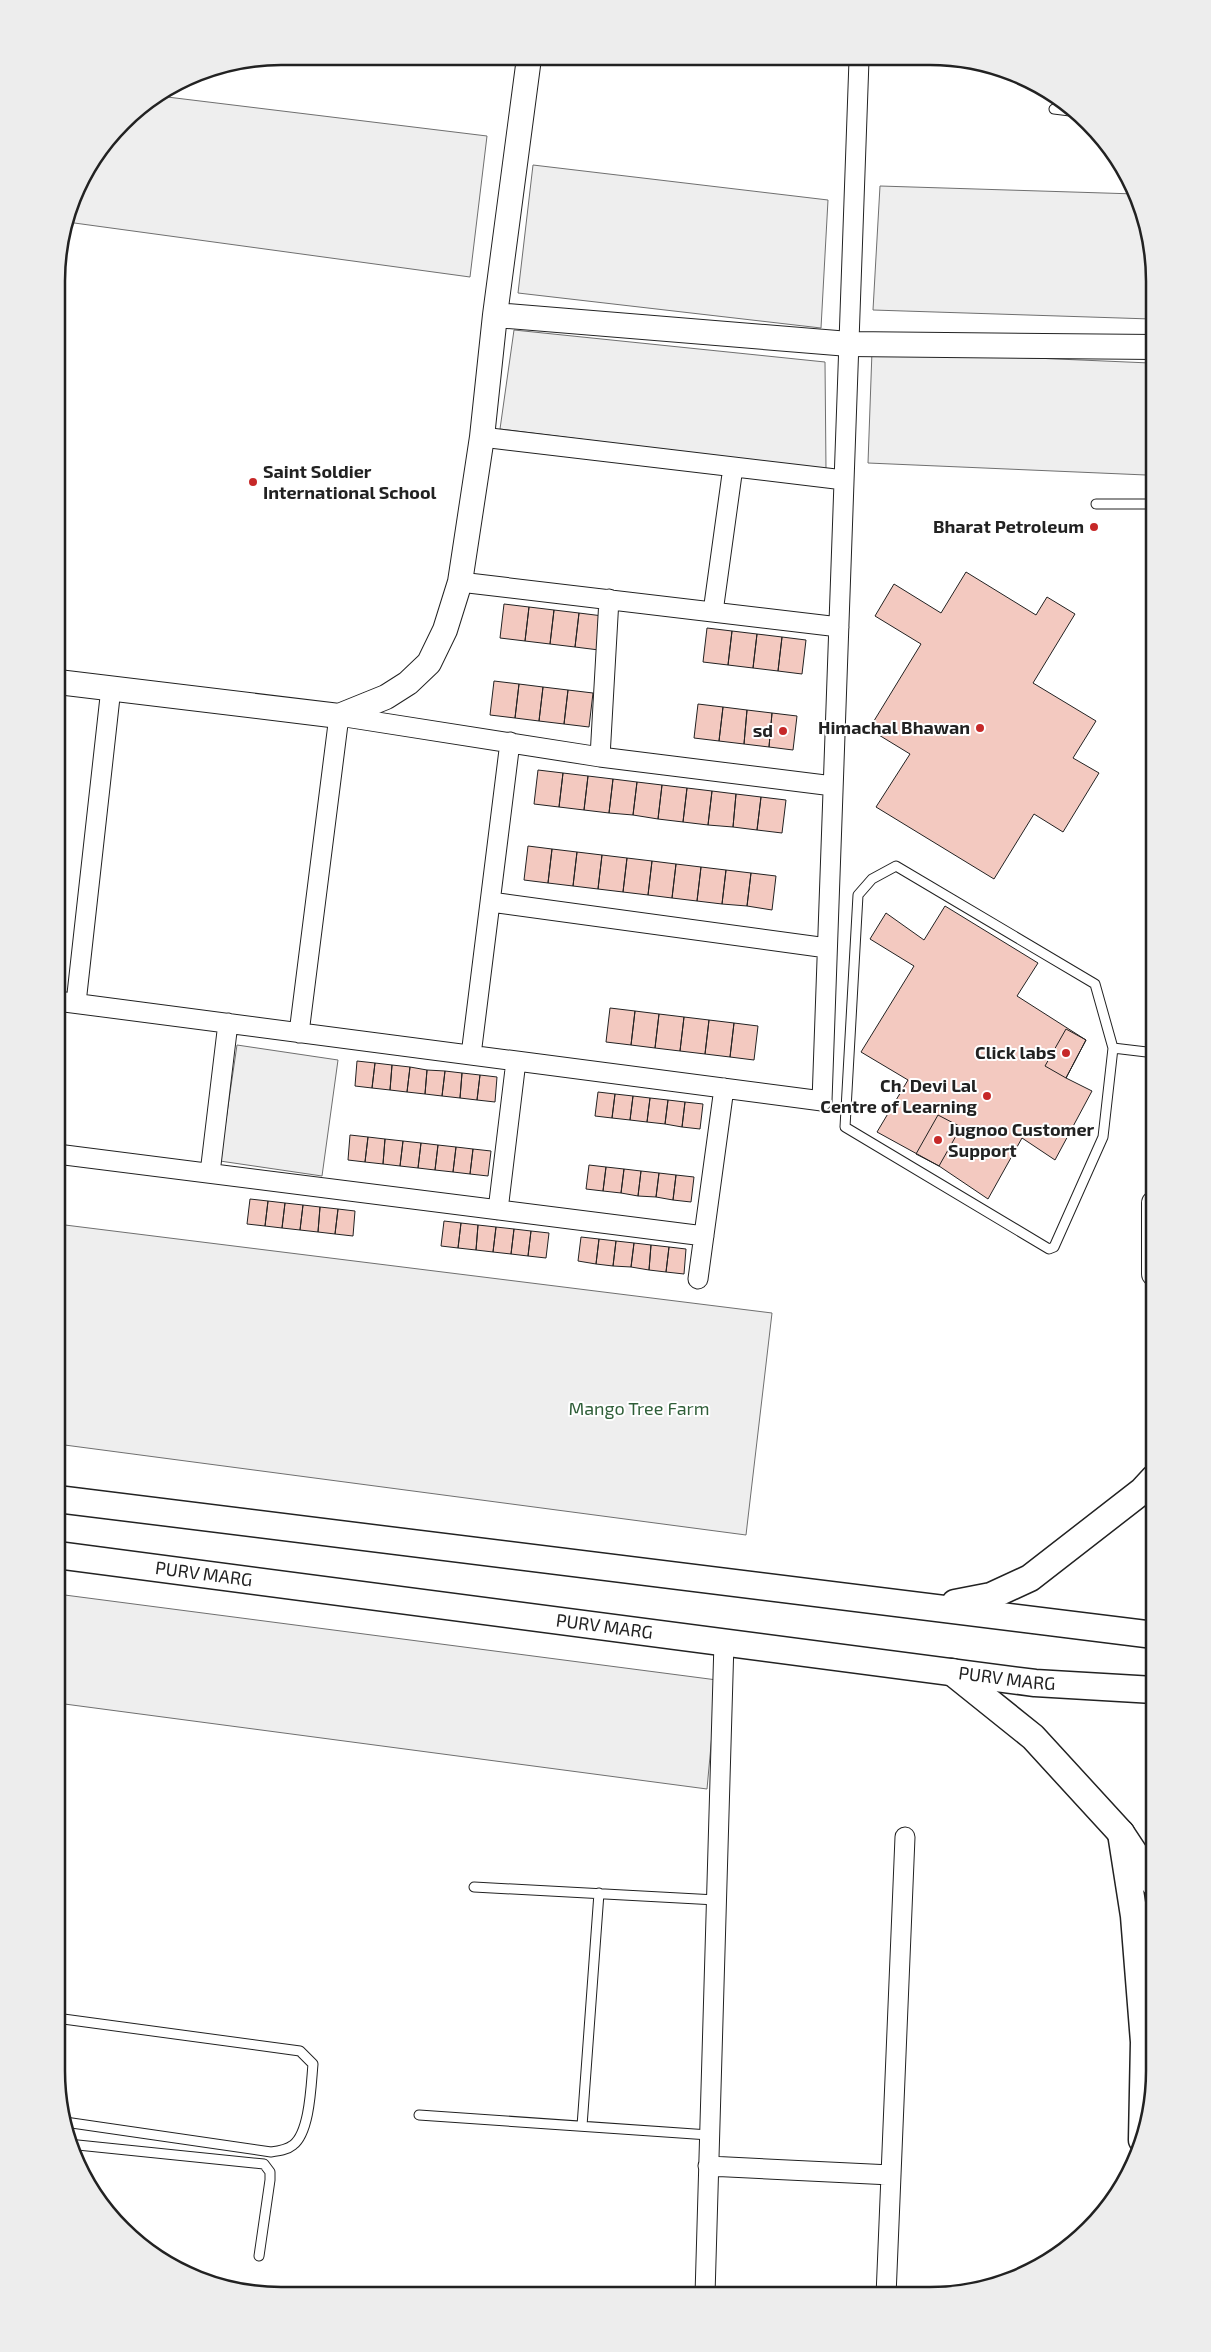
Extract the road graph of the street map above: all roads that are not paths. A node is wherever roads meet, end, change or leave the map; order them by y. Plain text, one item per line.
1 (528, 65) edge
2 (859, 65) edge
3 (1054, 109) dead end
4 (1061, 110) edge
5 (494, 315) junction
6 (849, 344) junction
7 (1146, 347) edge
8 (482, 437) junction
9 (733, 467) junction
10 (844, 480) junction
11 (1096, 504) dead end
12 (1146, 504) edge
13 (460, 582) junction
14 (609, 599) junction
15 (713, 612) junction
16 (839, 627) junction
17 (65, 683) edge
18 (111, 688) junction
19 (339, 716) junction
20 (510, 742) junction
21 (600, 757) junction
22 (833, 786) junction
23 (491, 902) junction
24 (827, 948) junction
25 (66, 1002) edge
26 (228, 1023) junction
27 (299, 1032) junction
28 (1113, 1048) junction
29 (1146, 1052) edge
30 (471, 1055) junction
31 (516, 1061) junction
32 (724, 1088) junction
33 (65, 1155) edge
34 (210, 1173) junction
35 (498, 1210) junction
36 (704, 1236) junction
37 (698, 1279) dead end
38 (1146, 1487) edge
39 (65, 1500) edge
40 (65, 1556) edge
41 (930, 1608) junction
42 (1146, 1634) edge
43 (724, 1642) junction
44 (951, 1672) junction
45 (1146, 1690) edge
46 (1120, 1832) junction
47 (905, 1837) dead end
48 (1146, 1871) edge
49 (474, 1887) dead end
50 (599, 1894) junction
51 (716, 1900) junction
52 (65, 2019) edge
53 (1143, 2108) edge
54 (419, 2115) dead end
55 (71, 2123) edge
56 (582, 2126) junction
57 (709, 2135) junction
58 (78, 2145) edge
59 (708, 2166) junction
60 (891, 2175) junction
61 (259, 2256) dead end
62 (705, 2287) edge
63 (886, 2287) edge

1 - 5 street
2 - 6 street
3 - 4 lane
5 - 6 street
5 - 8 street
6 - 7 street
6 - 10 street
8 - 9 street
8 - 13 street
9 - 10 street
9 - 15 street
10 - 16 street
11 - 12 lane
13 - 14 street
13 - 19 street
14 - 15 street
14 - 21 street
15 - 16 street
16 - 22 street
17 - 18 street
18 - 19 street
18 - 25 street
19 - 20 street
19 - 27 street
20 - 21 street
20 - 23 street
21 - 22 street
22 - 24 street
23 - 24 street
23 - 30 street
24 - 32 street
25 - 26 street
26 - 27 street
26 - 34 street
27 - 30 street
28 - 28 lane
28 - 29 lane
30 - 31 street
31 - 32 street
31 - 35 street
32 - 36 street
33 - 34 street
34 - 35 street
35 - 36 street
36 - 37 street
38 - 41 main road
39 - 41 main road
40 - 43 main road, PURV MARG
41 - 42 main road
43 - 44 main road, PURV MARG
43 - 51 street
44 - 45 main road, PURV MARG
44 - 46 main road
46 - 48 main road
46 - 53 main road
47 - 60 street
49 - 50 lane
50 - 51 lane
50 - 56 lane
51 - 57 street
52 - 55 lane
54 - 56 lane
56 - 57 lane
57 - 59 street
58 - 61 lane
59 - 60 street
59 - 62 street
60 - 63 street

